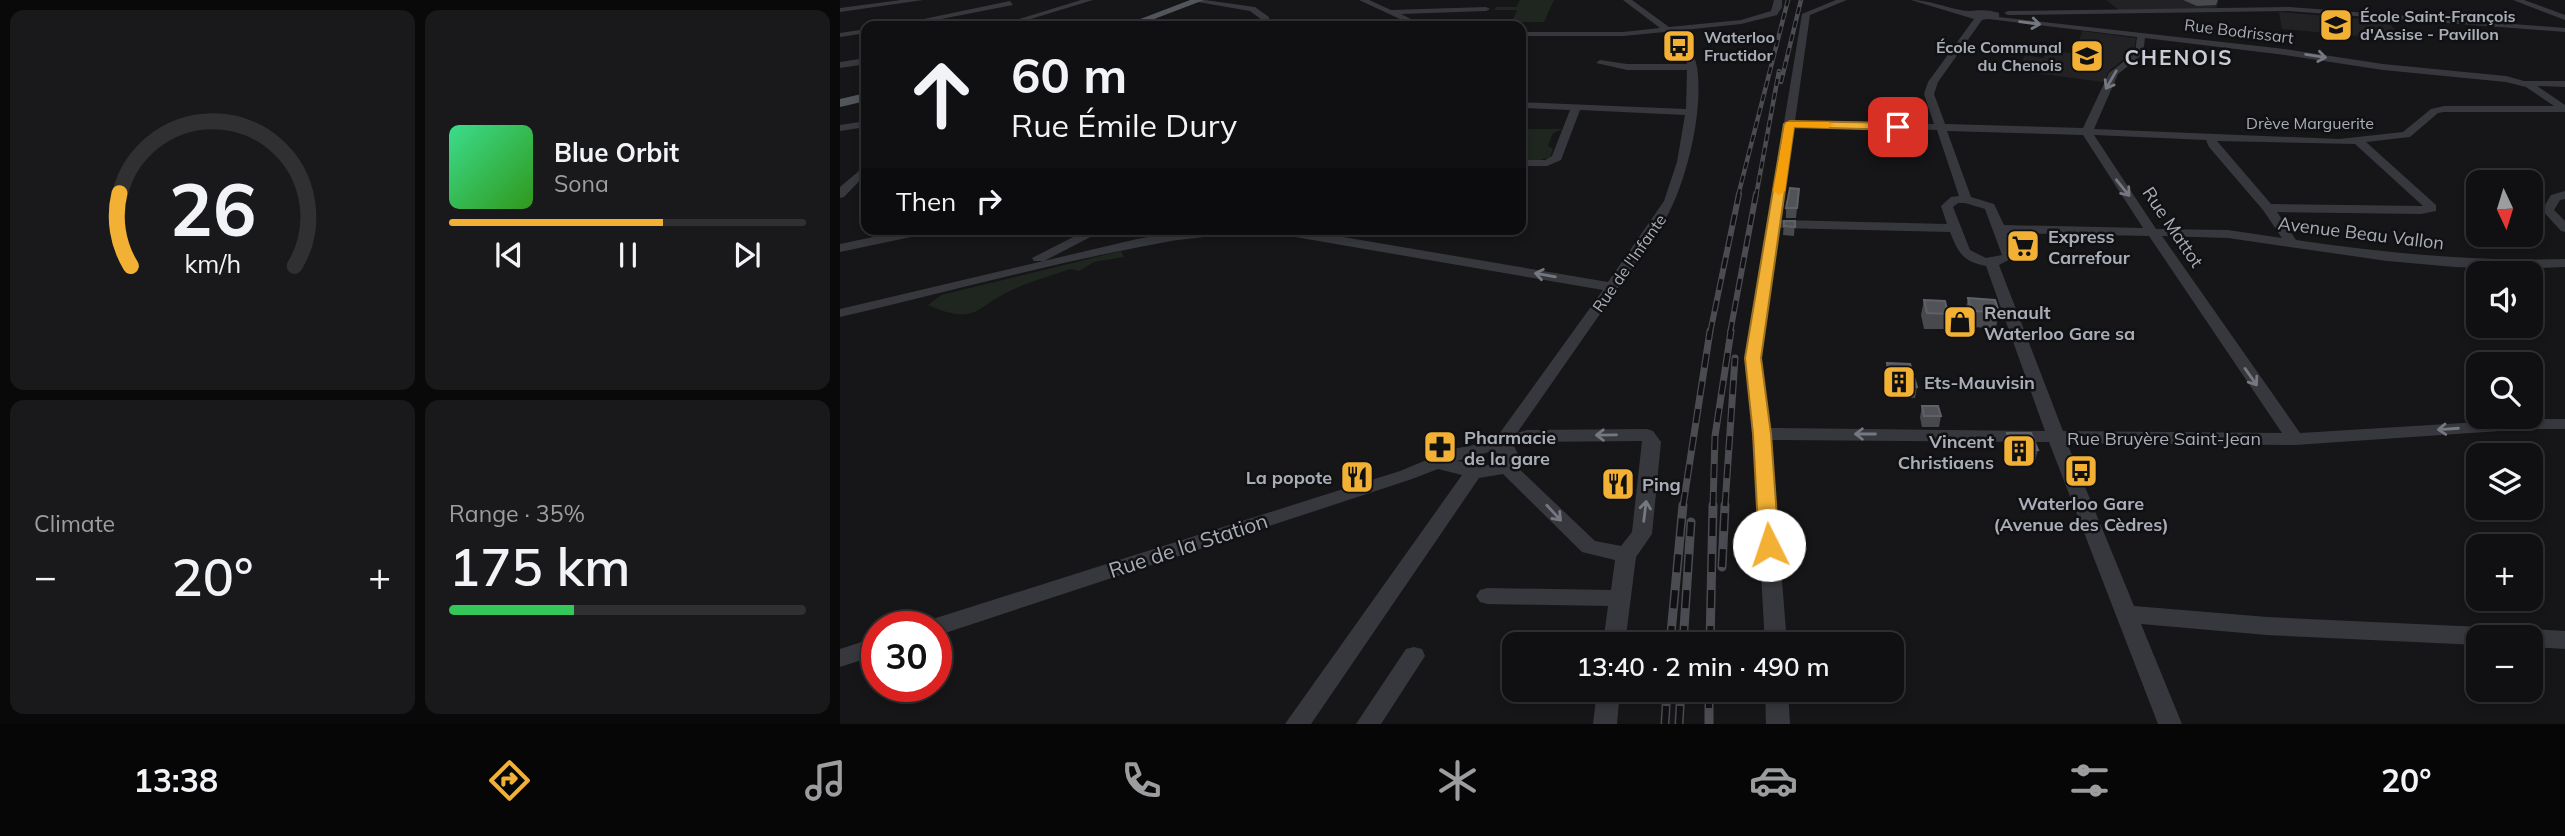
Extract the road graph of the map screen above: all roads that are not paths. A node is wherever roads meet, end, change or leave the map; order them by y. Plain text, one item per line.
1 (919, 0) edge
2 (1089, 0) edge
3 (1363, 0) edge
4 (1627, 0) edge
5 (1778, 0) edge
6 (1843, 0) edge
7 (1916, 0) edge
8 (1993, 0) edge
9 (2517, 0) edge
10 (1197, 1) edge
11 (1015, 4) edge
12 (1486, 9) dead end
13 (840, 10) edge
14 (1050, 11) junction
15 (1392, 12) junction
16 (1987, 15) junction
17 (2565, 18) edge
18 (922, 21) edge
19 (1017, 21) edge
20 (1141, 21) edge
21 (1266, 21) edge
22 (1411, 21) edge
23 (1667, 30) junction
24 (2565, 30) edge
25 (861, 32) edge
26 (1526, 34) edge
27 (840, 35) edge
28 (2141, 35) junction
29 (861, 62) edge
30 (1600, 63) dead end
31 (840, 65) edge
32 (1693, 67) junction
33 (2524, 83) junction
34 (2565, 84) edge
35 (861, 98) edge
36 (840, 103) edge
37 (1526, 105) edge
38 (1576, 108) junction
39 (2565, 109) edge
40 (1689, 112) junction
41 (1790, 124) junction
42 (861, 125) edge
43 (1941, 127) junction
44 (840, 128) edge
45 (2087, 132) junction
46 (2211, 138) junction
47 (2358, 141) junction
48 (1526, 163) edge
49 (861, 173) edge
50 (840, 194) edge
51 (2565, 195) edge
52 (1966, 199) junction
53 (2268, 208) junction
54 (1774, 224) junction
55 (1955, 228) junction
56 (2565, 228) edge
57 (1998, 229) junction
58 (2154, 232) junction
59 (902, 235) edge
60 (1088, 235) edge
61 (1139, 235) edge
62 (1182, 235) edge
63 (1307, 235) edge
64 (1136, 243) junction
65 (2292, 243) junction
66 (840, 248) edge
67 (1991, 262) junction
68 (2565, 263) edge
69 (1011, 272) junction
70 (1612, 287) junction
71 (840, 313) edge
72 (2565, 424) edge
73 (1762, 434) junction
74 (2056, 437) junction
75 (2295, 439) junction
76 (1500, 445) junction
77 (1475, 460) junction
78 (1505, 466) junction
79 (1626, 555) junction
80 (1487, 596) dead end
81 (1619, 598) junction
82 (2126, 614) junction
83 (952, 622) edge
84 (1615, 632) edge
85 (1775, 632) edge
86 (2466, 635) edge
87 (2543, 639) edge
88 (2565, 640) edge
89 (861, 651) edge
90 (1414, 656) dead end
91 (840, 658) edge
92 (1608, 702) edge
93 (1777, 702) edge
94 (1297, 724) edge
95 (1368, 724) edge
96 (1605, 724) edge
97 (1778, 724) edge
98 (2170, 724) edge

1 - 13 street
2 - 14 street
3 - 15 street
4 - 23 street
5 - 23 street
6 - 41 street
7 - 16 street
8 - 16 street
9 - 17 street
10 - 20 main road
10 - 21 street
11 - 14 street
11 - 18 street
12 - 15 street
14 - 19 street
15 - 22 street
16 - 24 street
16 -> 28 street, Rue Bodrissart
16 - 43 street
23 - 26 street
23 - 32 street
25 - 27 street
28 -> 33 street, Rue Bodrissart
28 -> 45 street
29 - 31 street
30 - 32 street
32 - 40 street, Rue de l'Infante
33 - 34 street, Rue Bodrissart
33 - 39 street, Rue Bodrissart
35 - 36 main road
37 - 38 street
38 - 40 street
38 - 48 street
39 - 47 street, Drève Marguerite
40 - 70 street, Rue de l'Infante
41 - 43 street, Drève Marguerite
41 - 54 street
42 - 44 street
43 - 45 street, Drève Marguerite
43 - 52 street
45 - 46 street, Drève Marguerite
45 -> 58 street, Rue Mattot
46 - 47 street, Drève Marguerite
46 - 53 street
47 - 53 street
49 - 50 street
51 - 56 street
52 - 55 street
52 - 57 street
53 - 65 street
54 - 55 street
54 - 73 street
55 - 67 street
57 - 58 street, Avenue Beau Vallon
57 - 67 street
58 - 65 street, Avenue Beau Vallon
58 -> 75 street, Rue Mattot
59 - 66 street
60 - 69 street
61 - 64 street
62 - 64 street
70 -> 63 street
64 - 69 street
65 - 68 street, Avenue Beau Vallon
67 - 74 street
69 - 71 street
70 - 76 street, Rue de l'Infante
72 -> 75 street, Rue Bruyère Saint-Jean
74 -> 73 street, Rue Bruyère Saint-Jean
73 - 85 street
74 - 75 street, Rue Bruyère Saint-Jean
74 - 82 street
76 - 77 street
76 - 78 street
79 -> 76 street
77 - 78 street
77 - 83 street, Rue de la Station
77 - 94 street
78 -> 79 street
79 - 81 street
80 - 81 street
81 - 84 street
82 - 86 street
82 - 98 street
87 - 88 street
89 - 91 street
90 - 95 street
92 - 96 street
93 - 97 street

